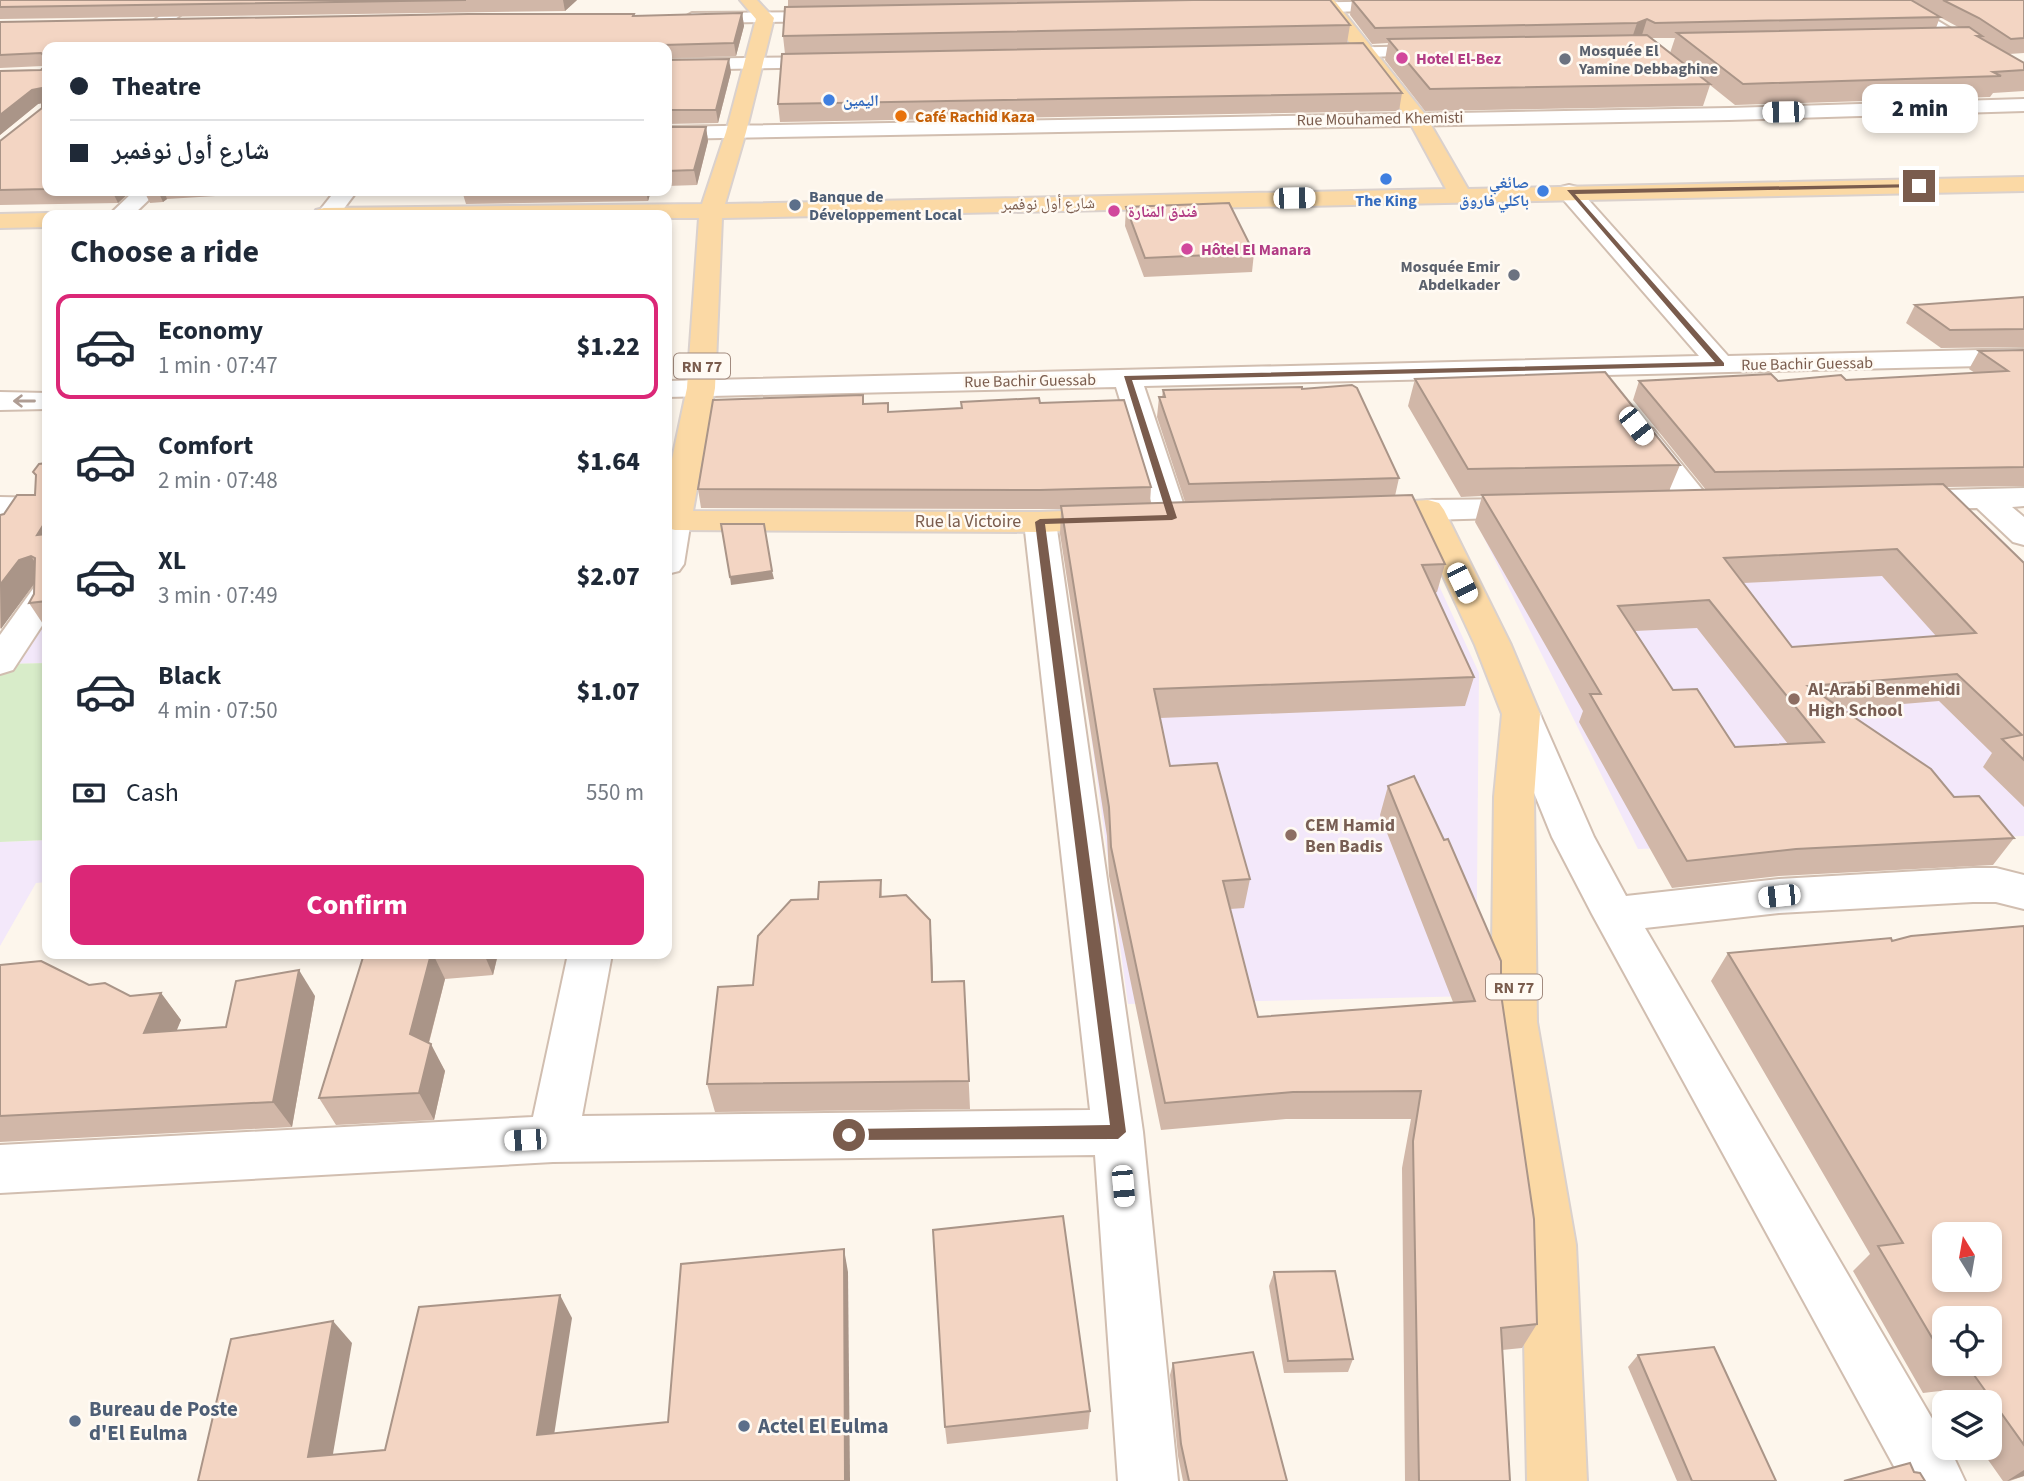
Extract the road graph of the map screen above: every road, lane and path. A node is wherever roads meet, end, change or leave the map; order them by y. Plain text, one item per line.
1 (193, 0) edge
2 (748, 0) edge
3 (1891, 0) edge
4 (1328, 4) edge
5 (1428, 6) edge
6 (1262, 9) edge
7 (862, 16) edge
8 (672, 18) edge
9 (765, 18) junction
10 (196, 24) edge
11 (129, 25) edge
12 (155, 25) junction
13 (1965, 40) junction
14 (1924, 41) edge
15 (133, 42) edge
16 (1460, 51) edge
17 (1365, 52) junction
18 (1309, 53) edge
19 (852, 62) edge
20 (755, 64) junction
21 (672, 65) edge
22 (2004, 66) edge
23 (1709, 97) edge
24 (2024, 105) edge
25 (1729, 114) junction
26 (1417, 117) junction
27 (736, 132) junction
28 (672, 133) edge
29 (2024, 184) edge
30 (1569, 192) junction
31 (1460, 194) junction
32 (141, 196) edge
33 (342, 196) edge
34 (126, 210) edge
35 (330, 210) edge
36 (672, 211) edge
37 (711, 211) junction
38 (0, 220) edge
39 (42, 220) edge
40 (2024, 358) edge
41 (1721, 365) junction
42 (1589, 368) junction
43 (1127, 378) junction
44 (672, 388) edge
45 (701, 388) junction
46 (0, 401) edge
47 (42, 401) edge
48 (2024, 497) edge
49 (1985, 498) junction
50 (1876, 501) edge
51 (0, 506) edge
52 (1658, 506) edge
53 (42, 507) edge
54 (1563, 508) edge
55 (1428, 510) junction
56 (1334, 513) edge
57 (672, 516) edge
58 (1186, 517) joint
59 (672, 520) edge
60 (1040, 522) junction
61 (2024, 535) edge
62 (42, 600) edge
63 (0, 662) edge
64 (1521, 714) junction
65 (2024, 892) edge
66 (1614, 914) junction
67 (589, 959) edge
68 (1118, 1132) junction
69 (553, 1139) junction
70 (0, 1169) edge
71 (1148, 1481) edge
72 (1557, 1481) edge
73 (1936, 1481) edge

1 - 12 street
2 - 9 main road
3 - 13 street
4 - 5 street
4 - 6 street
4 - 17 main road
7 - 9 street
8 - 9 street
9 - 20 main road
10 - 12 street
11 - 12 street
12 - 15 street
13 - 14 street
13 - 22 street
16 - 17 street
17 - 18 street
17 - 26 main road
19 - 20 street
20 - 21 street
20 - 27 main road
23 - 25 street
24 - 25 street, Rue Mouhamed Khemisti
25 - 26 street, Rue Mouhamed Khemisti
26 - 27 street, Rue Mouhamed Khemisti
26 - 31 main road
27 - 28 street, Rue Mouhamed Khemisti
27 - 37 main road
29 - 30 main road, شارع أول نوفمبر
30 - 31 main road, شارع أول نوفمبر
30 - 41 street
31 - 37 main road, شارع أول نوفمبر
32 - 34 street
33 - 35 street
36 - 37 main road, شارع أول نوفمبر
37 - 45 main road, RN 77
38 - 39 main road
40 - 41 street, Rue Bachir Guessab
41 - 42 street, Rue Bachir Guessab
42 - 43 street, Rue Bachir Guessab
42 - 52 street
43 - 45 street, Rue Bachir Guessab
43 - 58 street
44 - 45 street, Rue Bachir Guessab
45 - 57 main road, RN 77
47 -> 46 street
48 - 49 street
49 - 50 street
49 - 61 street
51 - 53 street
54 - 55 street
55 - 56 main road
55 - 64 main road, RN 77
58 - 60 main road, Rue la Victoire
59 - 60 main road, Rue la Victoire
60 - 68 street
62 - 63 street
64 - 66 street
64 - 72 main road, RN 77
65 - 66 street
66 - 73 street
67 - 69 street
68 - 69 street
68 - 71 street
69 - 70 street

